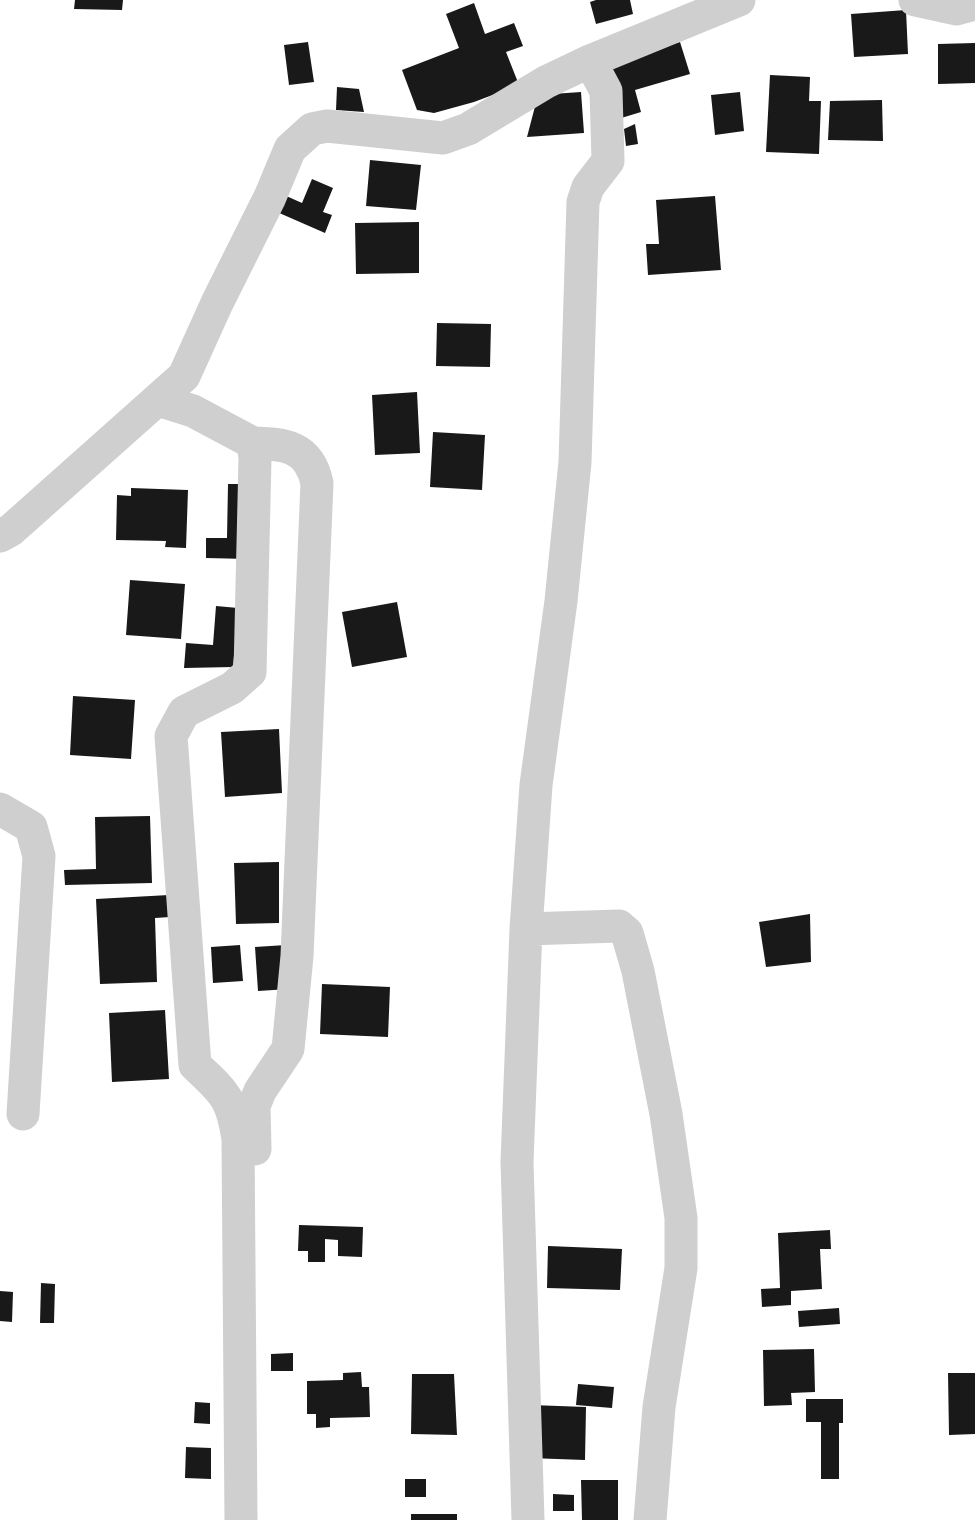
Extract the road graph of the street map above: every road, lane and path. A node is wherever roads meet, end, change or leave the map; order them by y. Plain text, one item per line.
1 (738, 0) edge
2 (915, 0) edge
3 (975, 4) edge
4 (590, 61) junction
5 (158, 400) junction
6 (253, 443) junction
7 (0, 536) edge
8 (0, 809) edge
9 (526, 929) junction
10 (23, 1114) dead end
11 (241, 1520) edge
12 (257, 1520) edge
13 (528, 1520) edge
14 (651, 1520) edge

1 - 4 street
2 - 3 street
4 - 5 street
4 - 9 street
5 - 6 street
5 - 7 street
6 - 11 street
6 - 12 street
8 - 10 street
9 - 13 street
9 - 14 street

